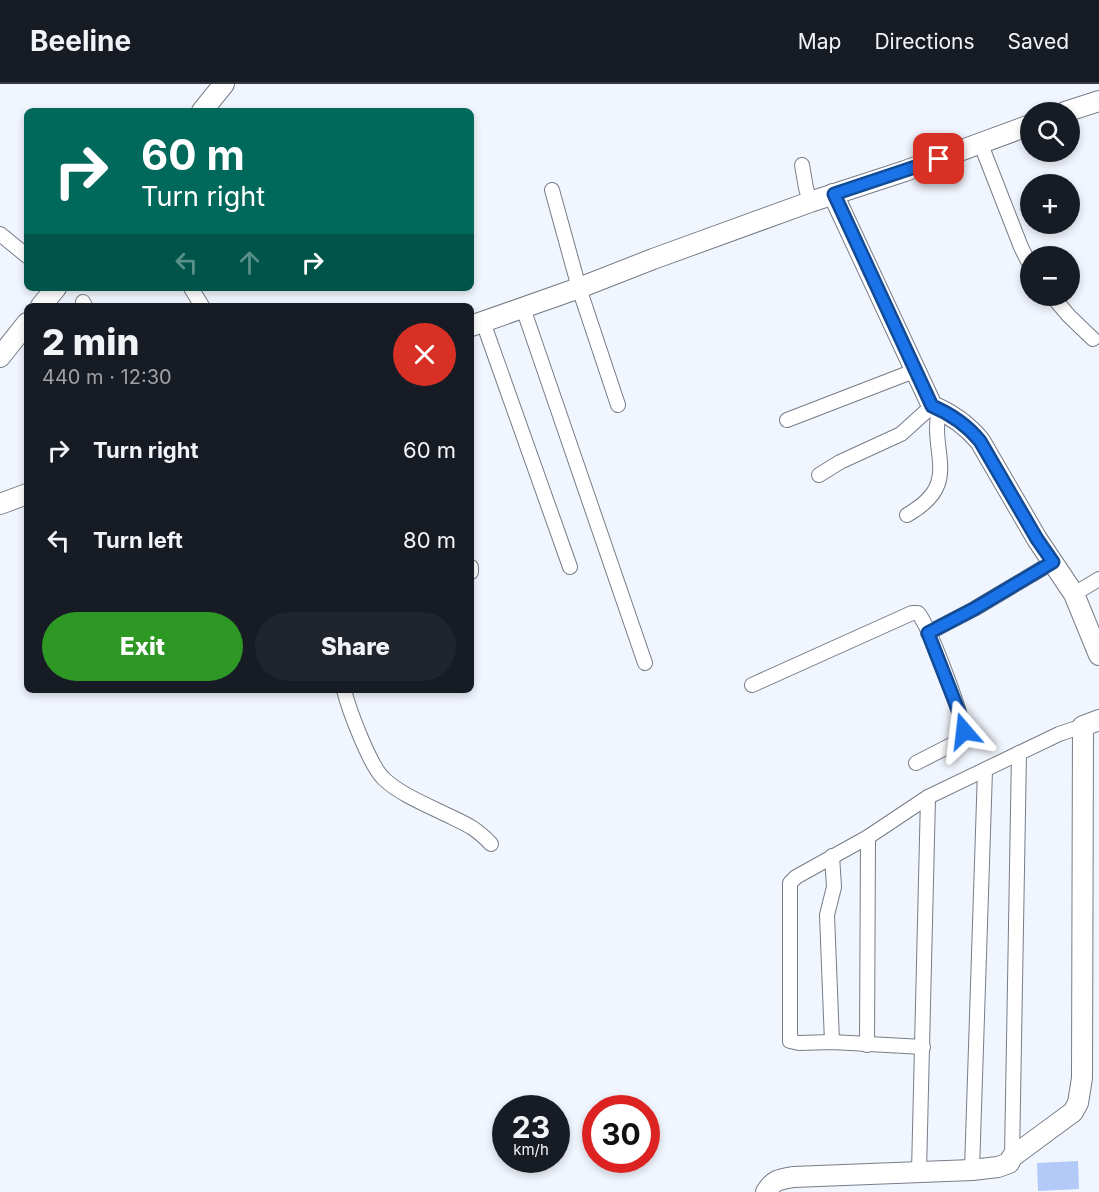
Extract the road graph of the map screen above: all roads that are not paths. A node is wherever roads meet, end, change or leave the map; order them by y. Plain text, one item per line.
1 (224, 84) edge
2 (1099, 100) edge
3 (1080, 107) edge
4 (204, 108) edge
5 (1020, 128) edge
6 (980, 142) junction
7 (802, 165) dead end
8 (552, 190) dead end
9 (834, 194) junction
10 (810, 202) junction
11 (0, 234) edge
12 (1021, 246) edge
13 (24, 254) edge
14 (579, 288) junction
15 (54, 291) edge
16 (44, 303) edge
17 (1060, 306) edge
18 (523, 308) junction
19 (477, 324) edge
20 (24, 327) edge
21 (1093, 339) dead end
22 (0, 357) edge
23 (914, 371) junction
24 (618, 405) dead end
25 (936, 407) junction
26 (787, 420) dead end
27 (819, 475) dead end
28 (24, 495) edge
29 (0, 504) edge
30 (907, 514) dead end
31 (1053, 562) junction
32 (570, 567) dead end
33 (1099, 579) edge
34 (1074, 594) junction
35 (928, 633) junction
36 (1099, 655) edge
37 (645, 663) dead end
38 (752, 685) dead end
39 (345, 693) edge
40 (1091, 723) edge
41 (1018, 753) junction
42 (916, 763) dead end
43 (985, 770) junction
44 (928, 797) junction
45 (868, 837) junction
46 (491, 844) dead end
47 (832, 856) junction
48 (832, 1042) junction
49 (867, 1045) junction
50 (923, 1047) junction
51 (1012, 1157) junction
52 (972, 1170) junction
53 (919, 1172) junction
54 (766, 1192) edge

1 - 4 street
2 - 3 street
5 - 6 street
6 - 9 street
6 - 12 street
7 - 10 street
8 - 14 street
9 - 10 street
9 - 23 street
10 - 14 street
11 - 13 street
14 - 18 street
14 - 24 street
15 - 16 street
17 - 21 street
18 - 19 street
18 - 37 street
19 - 32 street
20 - 22 street
23 - 25 street
23 - 26 street
25 - 27 street
25 - 30 street
25 - 31 street
28 - 29 street
31 - 34 street
31 - 35 street
33 - 34 street
34 - 36 street
35 - 38 street
35 - 42 street
39 - 46 street
40 - 41 street
40 - 51 street
41 - 43 street
41 - 51 street
43 - 44 street
43 - 52 street
44 - 45 street
44 - 50 street
45 - 47 street
45 - 49 street
47 - 48 street
47 - 48 street
48 - 49 street
49 - 50 street
50 - 53 street
51 - 52 street
52 - 53 street
53 - 54 street

